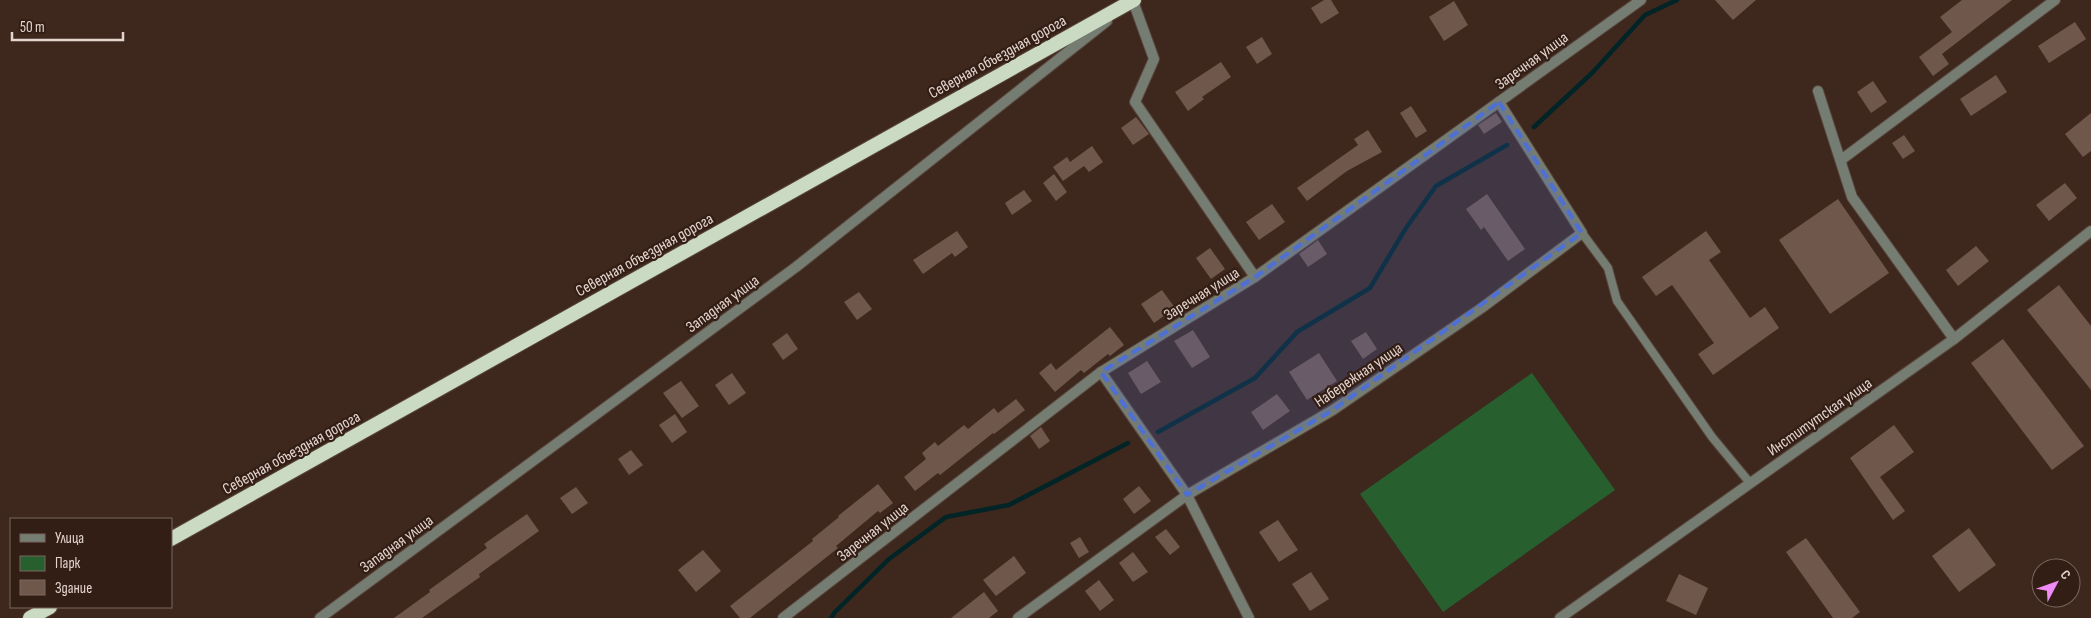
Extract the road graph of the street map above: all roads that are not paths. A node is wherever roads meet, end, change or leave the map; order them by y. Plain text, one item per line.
1 (1133, 0) edge
2 (1641, 0) edge
3 (2055, 0) edge
4 (1818, 91) dead end
5 (1499, 102) junction
6 (1841, 160) junction
7 (2091, 231) edge
8 (1582, 233) junction
9 (1255, 277) junction
10 (1954, 339) junction
11 (1101, 372) junction
12 (1750, 483) junction
13 (1187, 495) junction
14 (172, 538) edge
15 (48, 608) edge
16 (1563, 617) edge
17 (30, 618) edge
18 (320, 618) edge
19 (783, 618) edge
20 (1018, 618) edge
21 (1249, 618) edge

1 - 9 street
1 - 14 highway, Северная объездная дорога
1 - 18 street, Западная улица
2 - 5 street, Заречная улица
3 - 6 street
4 - 6 street
5 - 8 street
5 - 9 street, Заречная улица
6 - 10 street
7 - 10 street, Институтская улица
8 - 12 lane
8 - 13 street, Набережная улица
9 - 11 street, Заречная улица
10 - 12 street, Институтская улица
11 - 13 street
11 - 19 street, Заречная улица
12 - 16 street, Институтская улица
13 - 20 street, Набережная улица
13 - 21 street
15 - 17 highway

